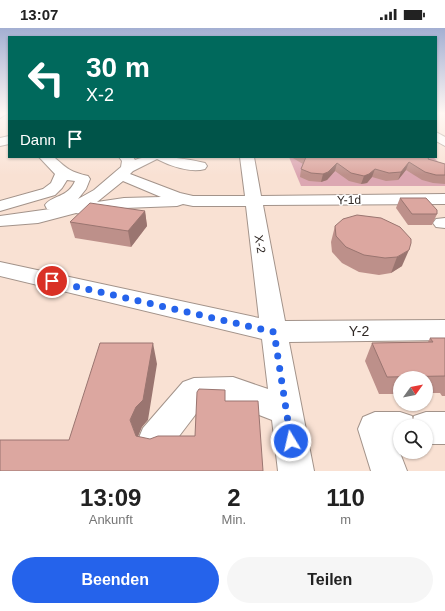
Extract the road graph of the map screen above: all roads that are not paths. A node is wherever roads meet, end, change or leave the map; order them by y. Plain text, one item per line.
1 (47, 158) edge
2 (149, 158) edge
3 (165, 158) edge
4 (247, 158) edge
5 (200, 166) dead end
6 (125, 167) edge
7 (63, 173) junction
8 (83, 179) junction
9 (105, 189) junction
10 (445, 199) edge
11 (193, 201) junction
12 (254, 201) junction
13 (0, 206) edge
14 (0, 212) edge
15 (57, 214) junction
16 (0, 221) edge
17 (0, 269) edge
18 (445, 330) edge
19 (274, 332) junction
20 (286, 410) junction
21 (387, 428) edge
22 (433, 428) edge
23 (445, 428) edge
24 (155, 440) edge
25 (296, 471) edge
26 (389, 471) edge

1 - 7 street
2 - 6 street
3 - 5 street
4 - 12 street, X-2
6 - 9 street
6 - 11 street
7 - 8 street
7 - 13 street
8 - 9 street
8 - 14 street
9 - 15 street
10 - 12 street, Y-1d
11 - 12 street, Y-1d
11 - 15 street
12 - 19 street, X-2
15 - 16 street
17 - 19 street
18 - 19 street, Y-2
19 - 20 street, X-2
20 - 24 street
20 - 25 street, X-2
21 - 26 street
22 - 23 street

